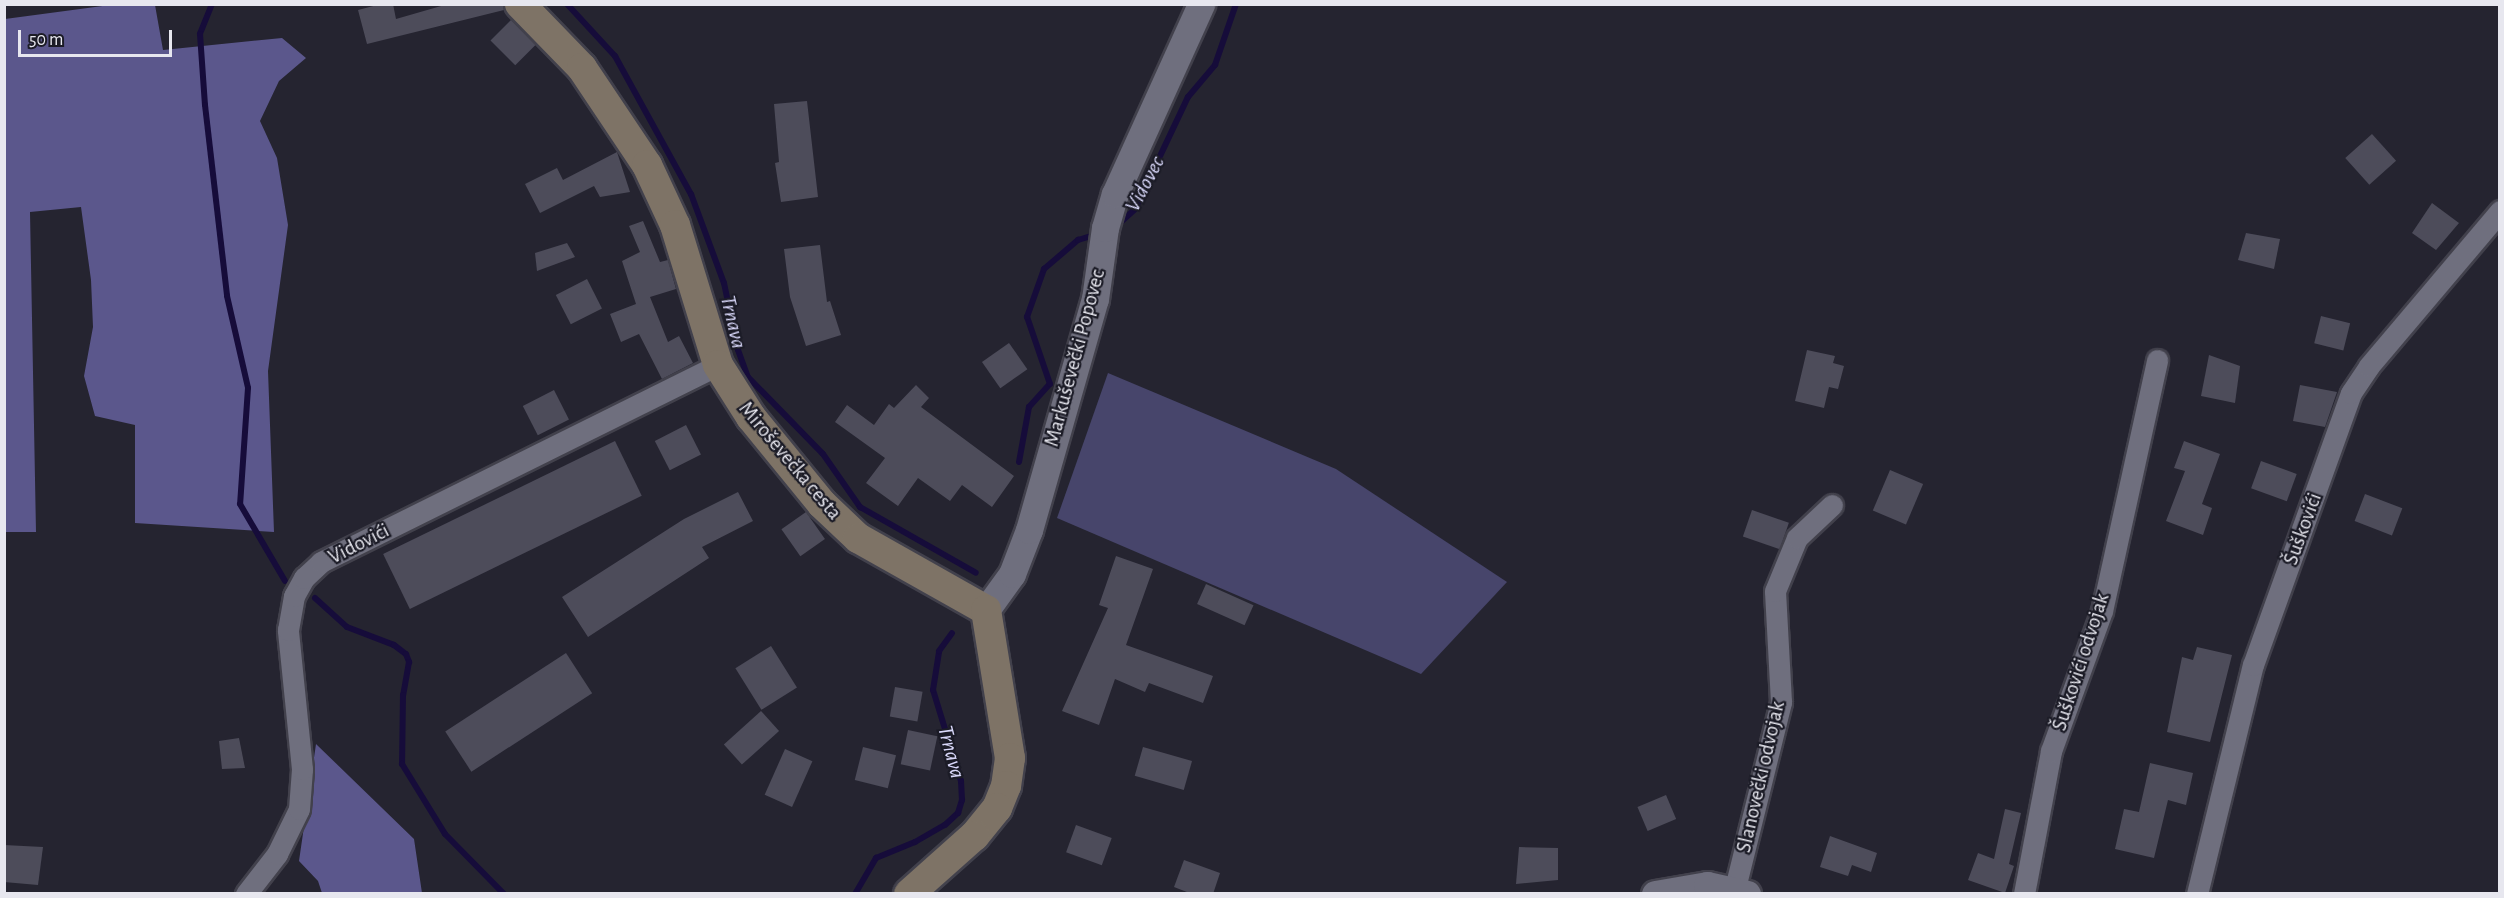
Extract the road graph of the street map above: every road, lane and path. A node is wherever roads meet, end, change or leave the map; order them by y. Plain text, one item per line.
1 (520, 4) edge
2 (1201, 4) edge
3 (2499, 211) edge
4 (2157, 360) dead end
5 (718, 365) junction
6 (1832, 505) dead end
7 (987, 609) junction
8 (1741, 891) edge
9 (246, 894) edge
10 (909, 894) edge
11 (1656, 894) edge
12 (2024, 894) edge
13 (2197, 894) edge

1 - 5 main road, Miroševečka cesta
2 - 7 street, Markuševečki Popovec
3 - 13 street, Šuškovići
4 - 12 street, Šuškovići odvojak
5 - 7 main road, Miroševečka cesta
5 - 9 street, Vidovići
6 - 8 street, Slanovečki odvojak
7 - 10 main road
8 - 11 street

